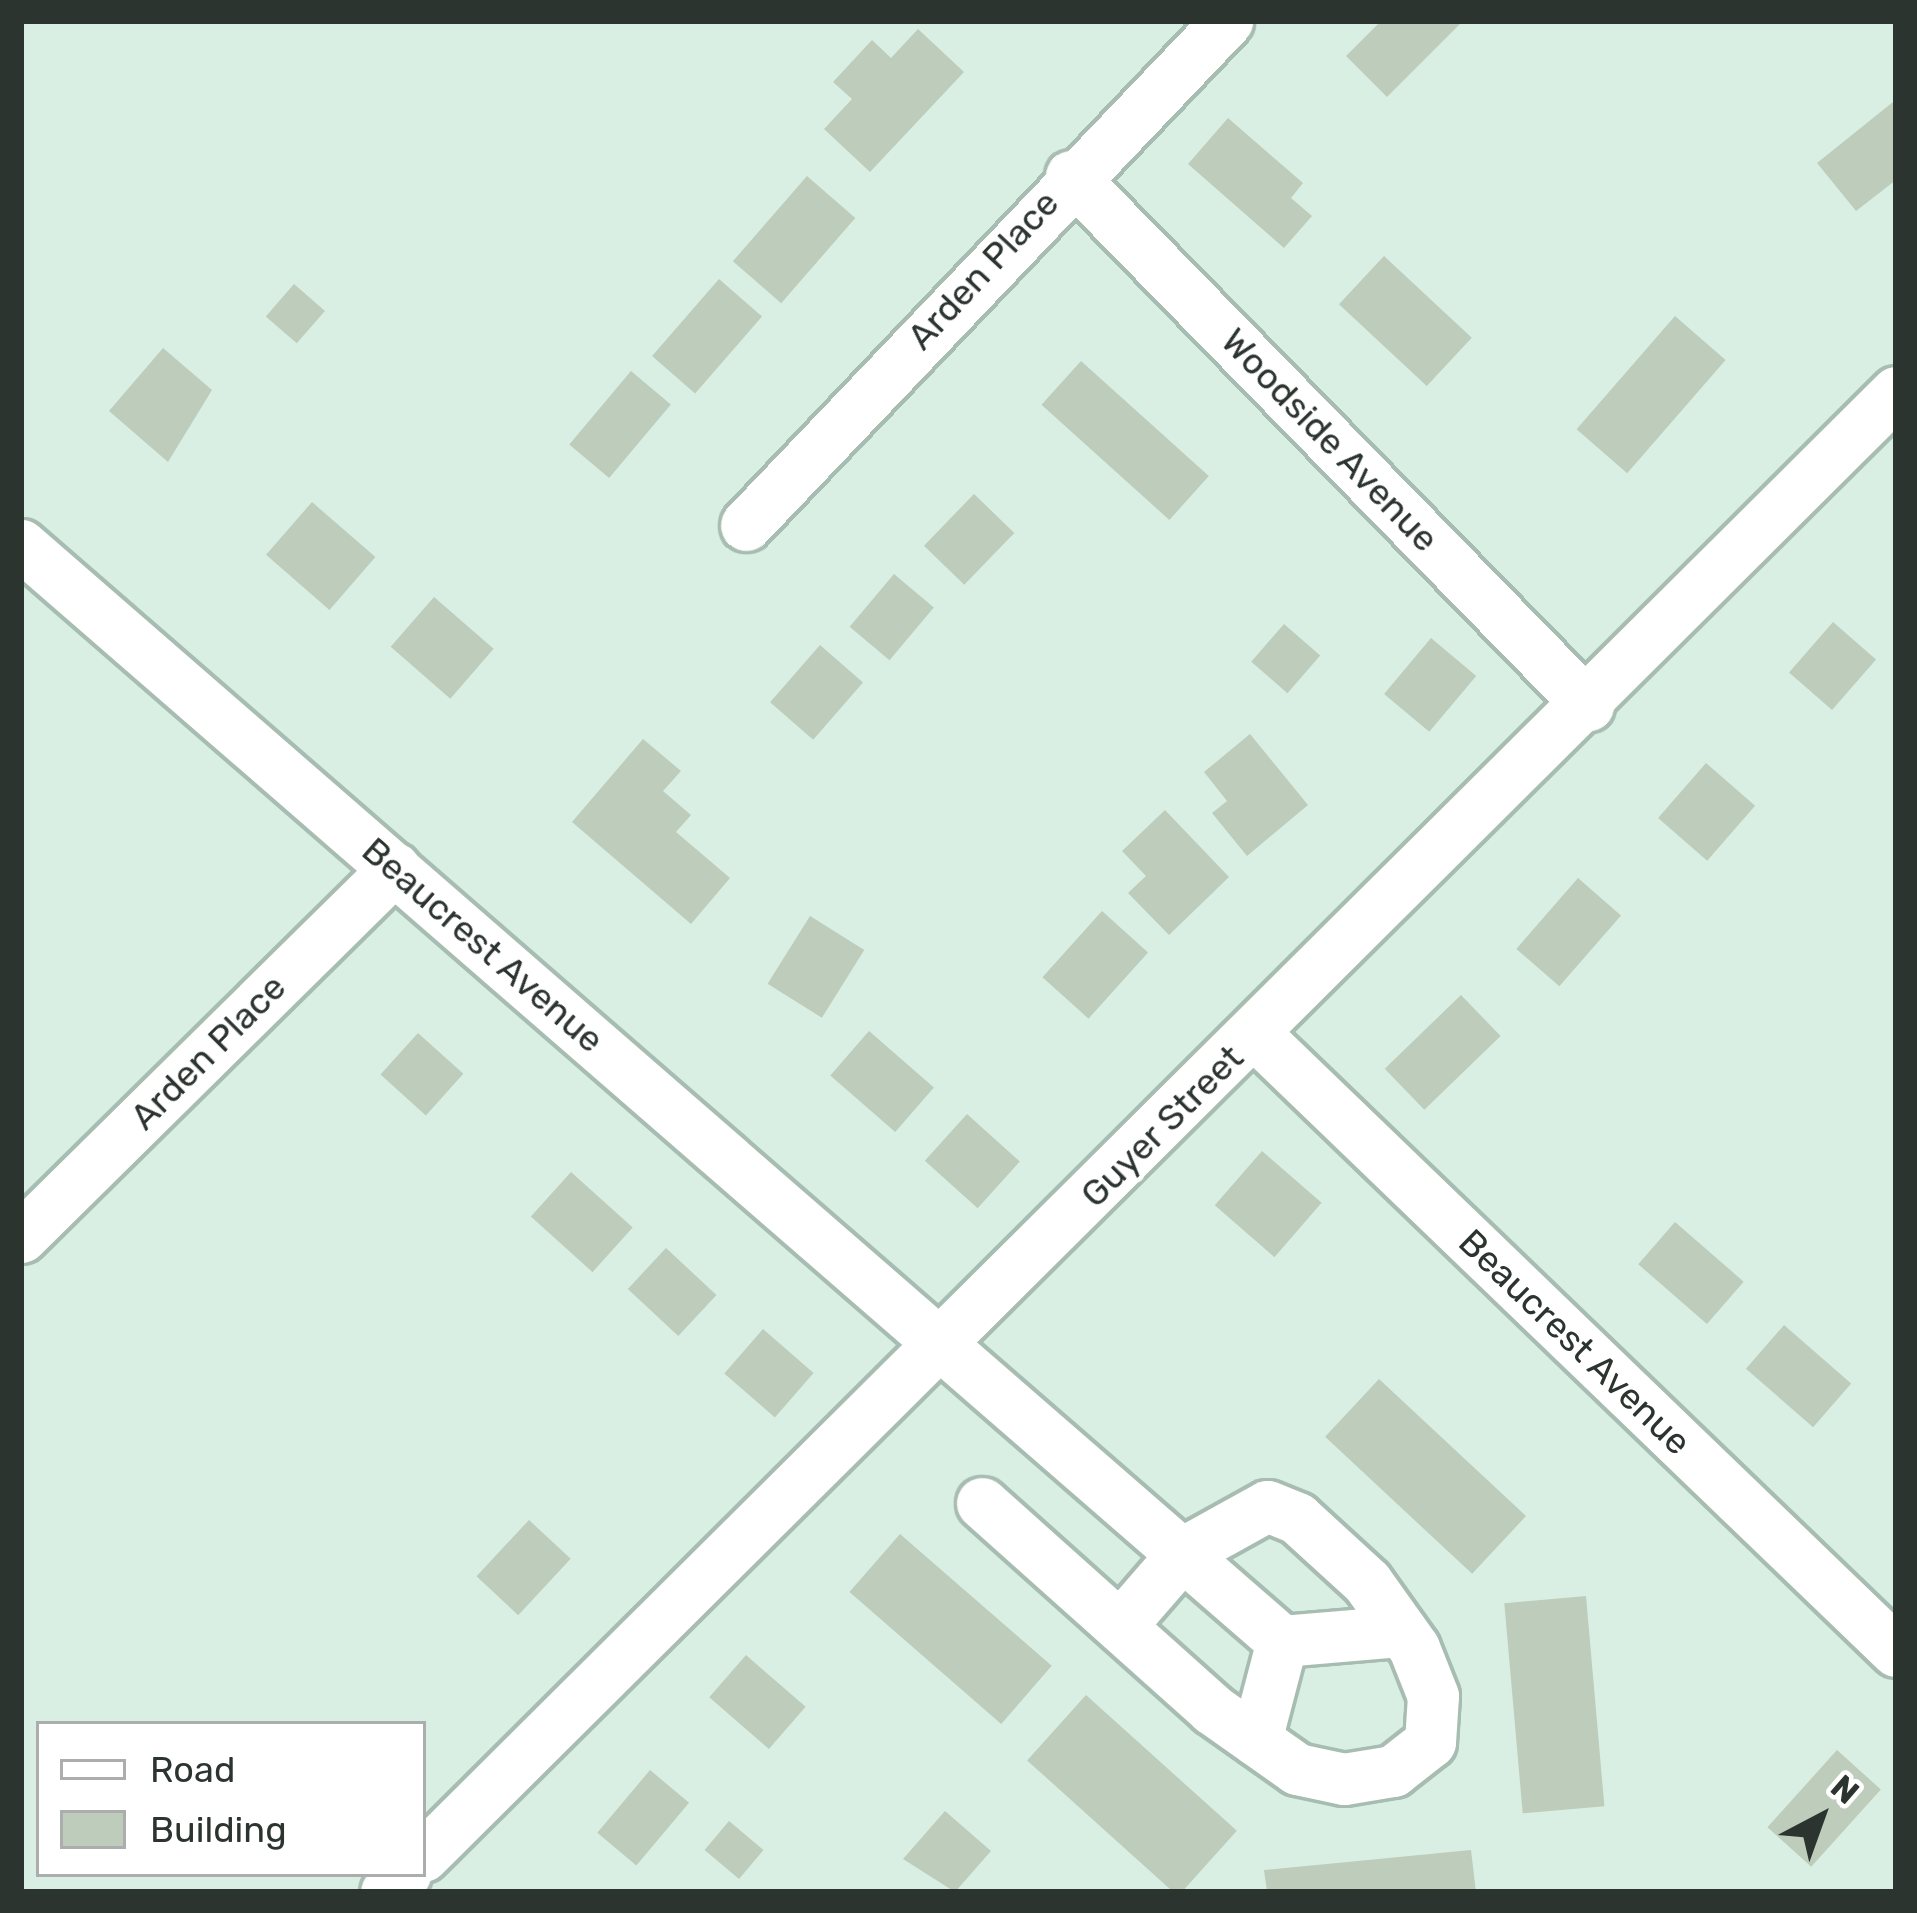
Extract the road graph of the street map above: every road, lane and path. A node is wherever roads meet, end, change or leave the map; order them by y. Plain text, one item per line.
1 (1227, 21) edge
2 (1071, 176) junction
3 (1896, 392) edge
4 (746, 525) dead end
5 (21, 545) edge
6 (1588, 705) junction
7 (394, 868) junction
8 (1254, 1033) junction
9 (21, 1237) edge
10 (945, 1345) junction
11 (982, 1503) dead end
12 (1184, 1552) junction
13 (1120, 1626) junction
14 (1402, 1631) junction
15 (1282, 1641) junction
16 (1896, 1651) edge
17 (1256, 1740) junction
18 (426, 1853) edge

1 - 2 street, Arden Place
2 - 4 street, Arden Place
2 - 6 street, Woodside Avenue
3 - 6 street, Guyer Street
5 - 7 street, Beaucrest Avenue
6 - 8 street, Guyer Street
7 - 9 street, Arden Place
7 - 10 street, Beaucrest Avenue
8 - 10 street, Guyer Street
8 - 16 street, Beaucrest Avenue
10 - 12 street, Beaucrest Avenue
10 - 18 street, Guyer Street
11 - 13 street
12 - 13 street
12 - 14 street
12 - 15 street, Beaucrest Avenue
13 - 17 street
14 - 15 street
14 - 17 street
15 - 17 street

